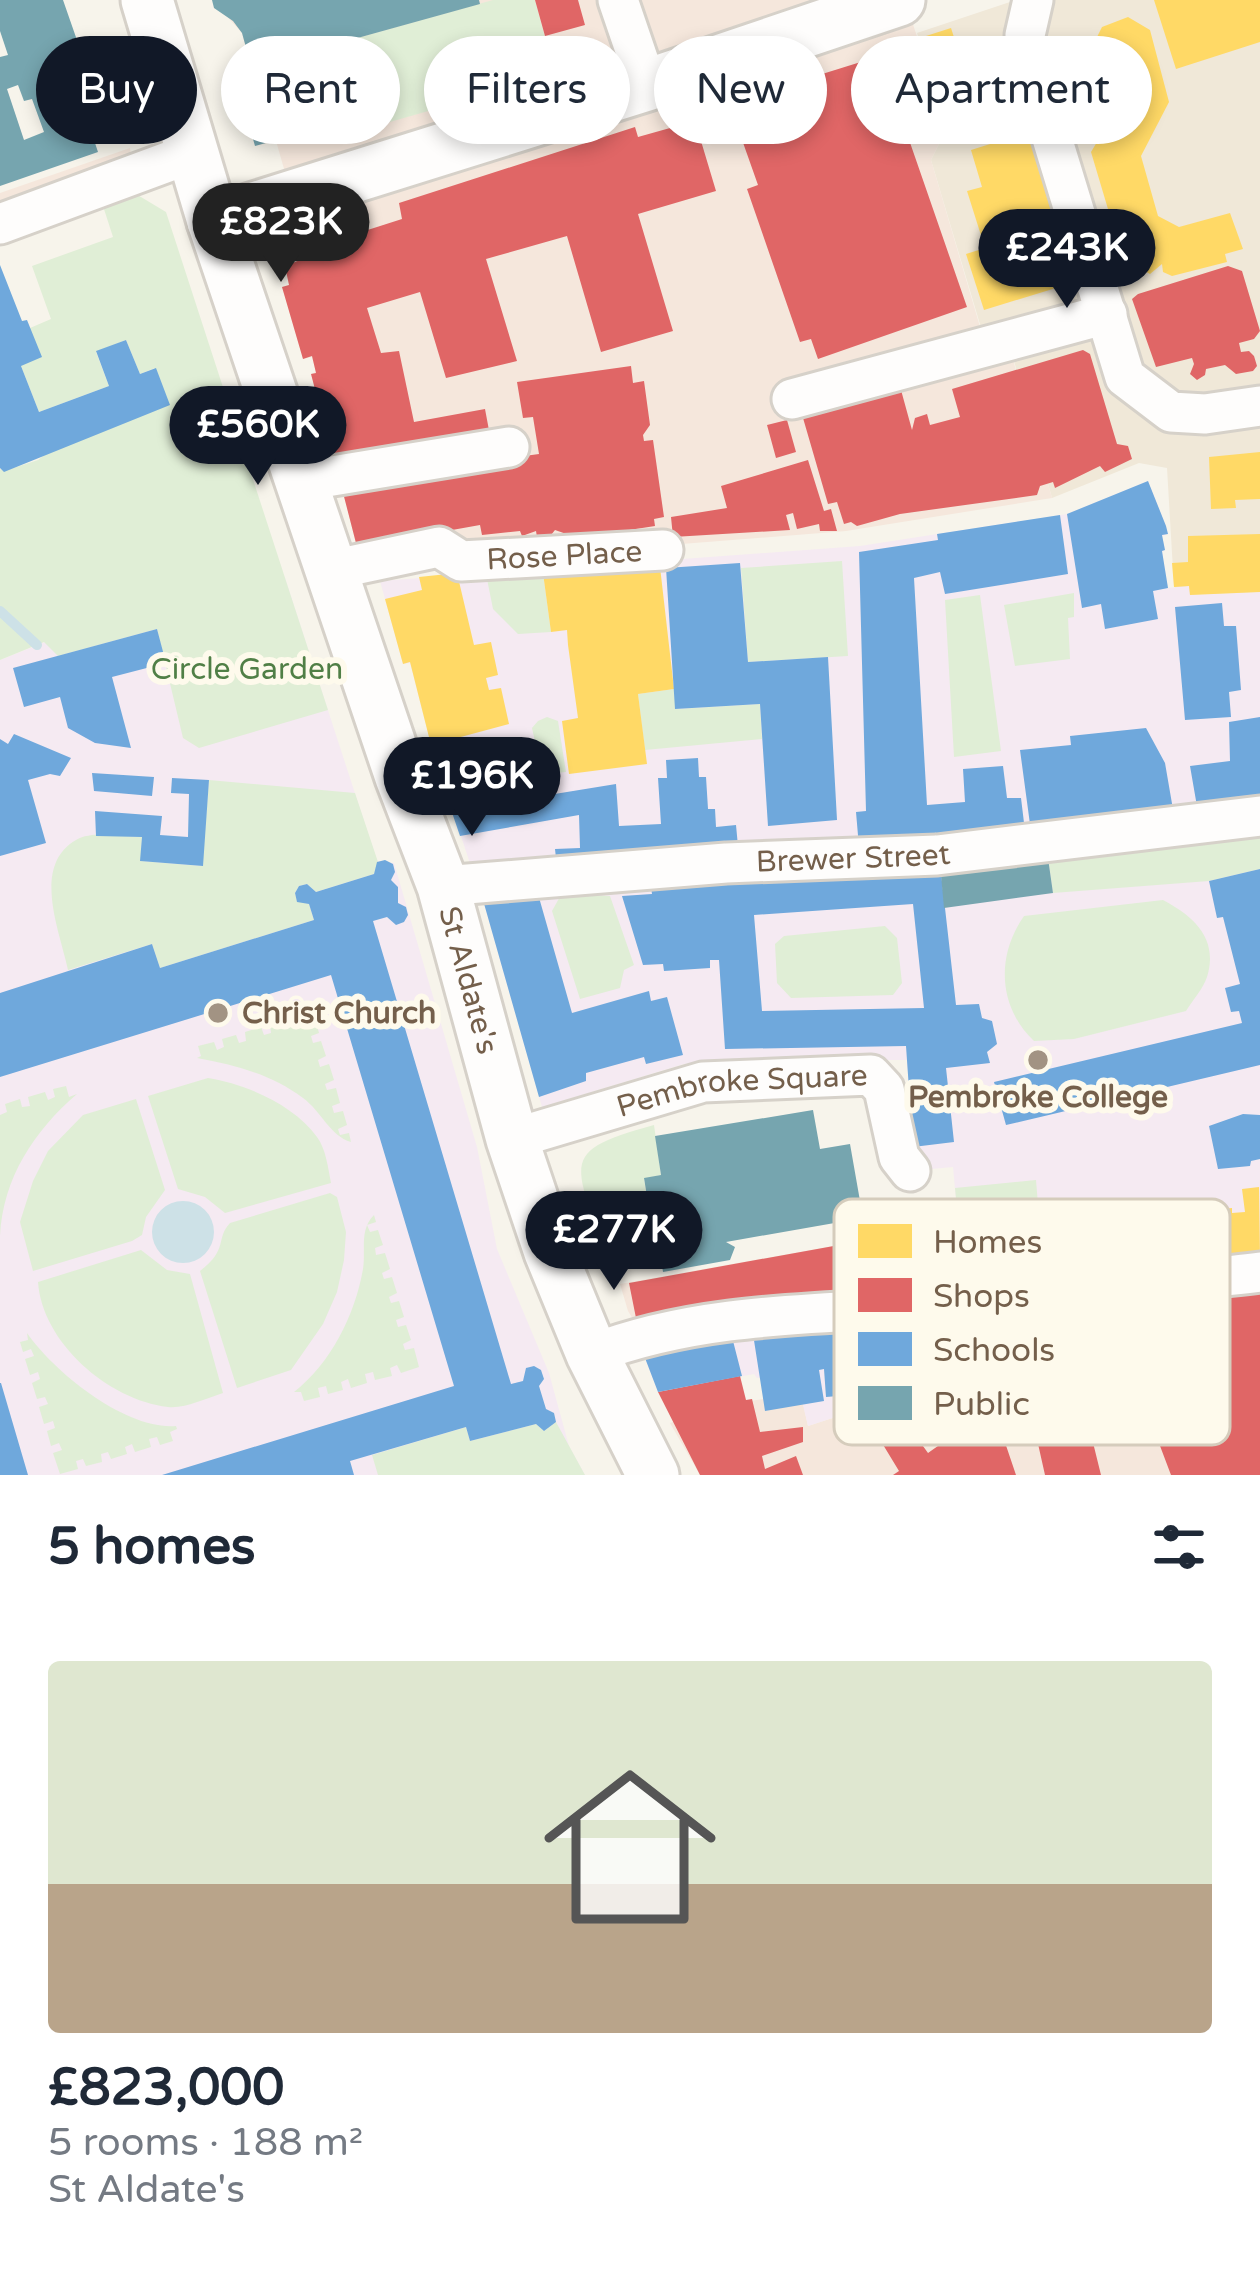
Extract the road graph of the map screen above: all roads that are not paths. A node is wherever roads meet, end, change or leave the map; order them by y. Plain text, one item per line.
1 (147, 0) edge
2 (618, 0) edge
3 (899, 0) edge
4 (997, 0) edge
5 (1029, 18) edge
6 (647, 85) junction
7 (192, 153) junction
8 (213, 221) junction
9 (0, 224) edge
10 (1107, 314) junction
11 (792, 399) dead end
12 (1260, 406) edge
13 (509, 447) dead end
14 (302, 481) junction
15 (663, 550) dead end
16 (331, 570) junction
17 (1260, 816) edge
18 (443, 886) junction
19 (512, 1139) junction
20 (910, 1171) dead end
21 (1260, 1272) edge
22 (1230, 1275) edge
23 (834, 1311) edge
24 (592, 1354) junction
25 (653, 1475) edge

1 - 7 street, St Aldate's
2 - 6 street
3 - 6 street
4 - 5 street
5 - 10 street
6 - 8 street
7 - 8 street, St Aldate's
7 - 9 street
8 - 14 street, St Aldate's
10 - 11 street
10 - 12 street
13 - 14 street
14 - 16 street, St Aldate's
15 - 16 street, Rose Place
16 - 18 street, St Aldate's
17 - 18 street, Brewer Street
18 - 19 street, St Aldate's
19 - 20 street, Pembroke Square
19 - 24 street, St Aldate's
21 - 22 street
23 - 24 street
24 - 25 street, St Aldate's

